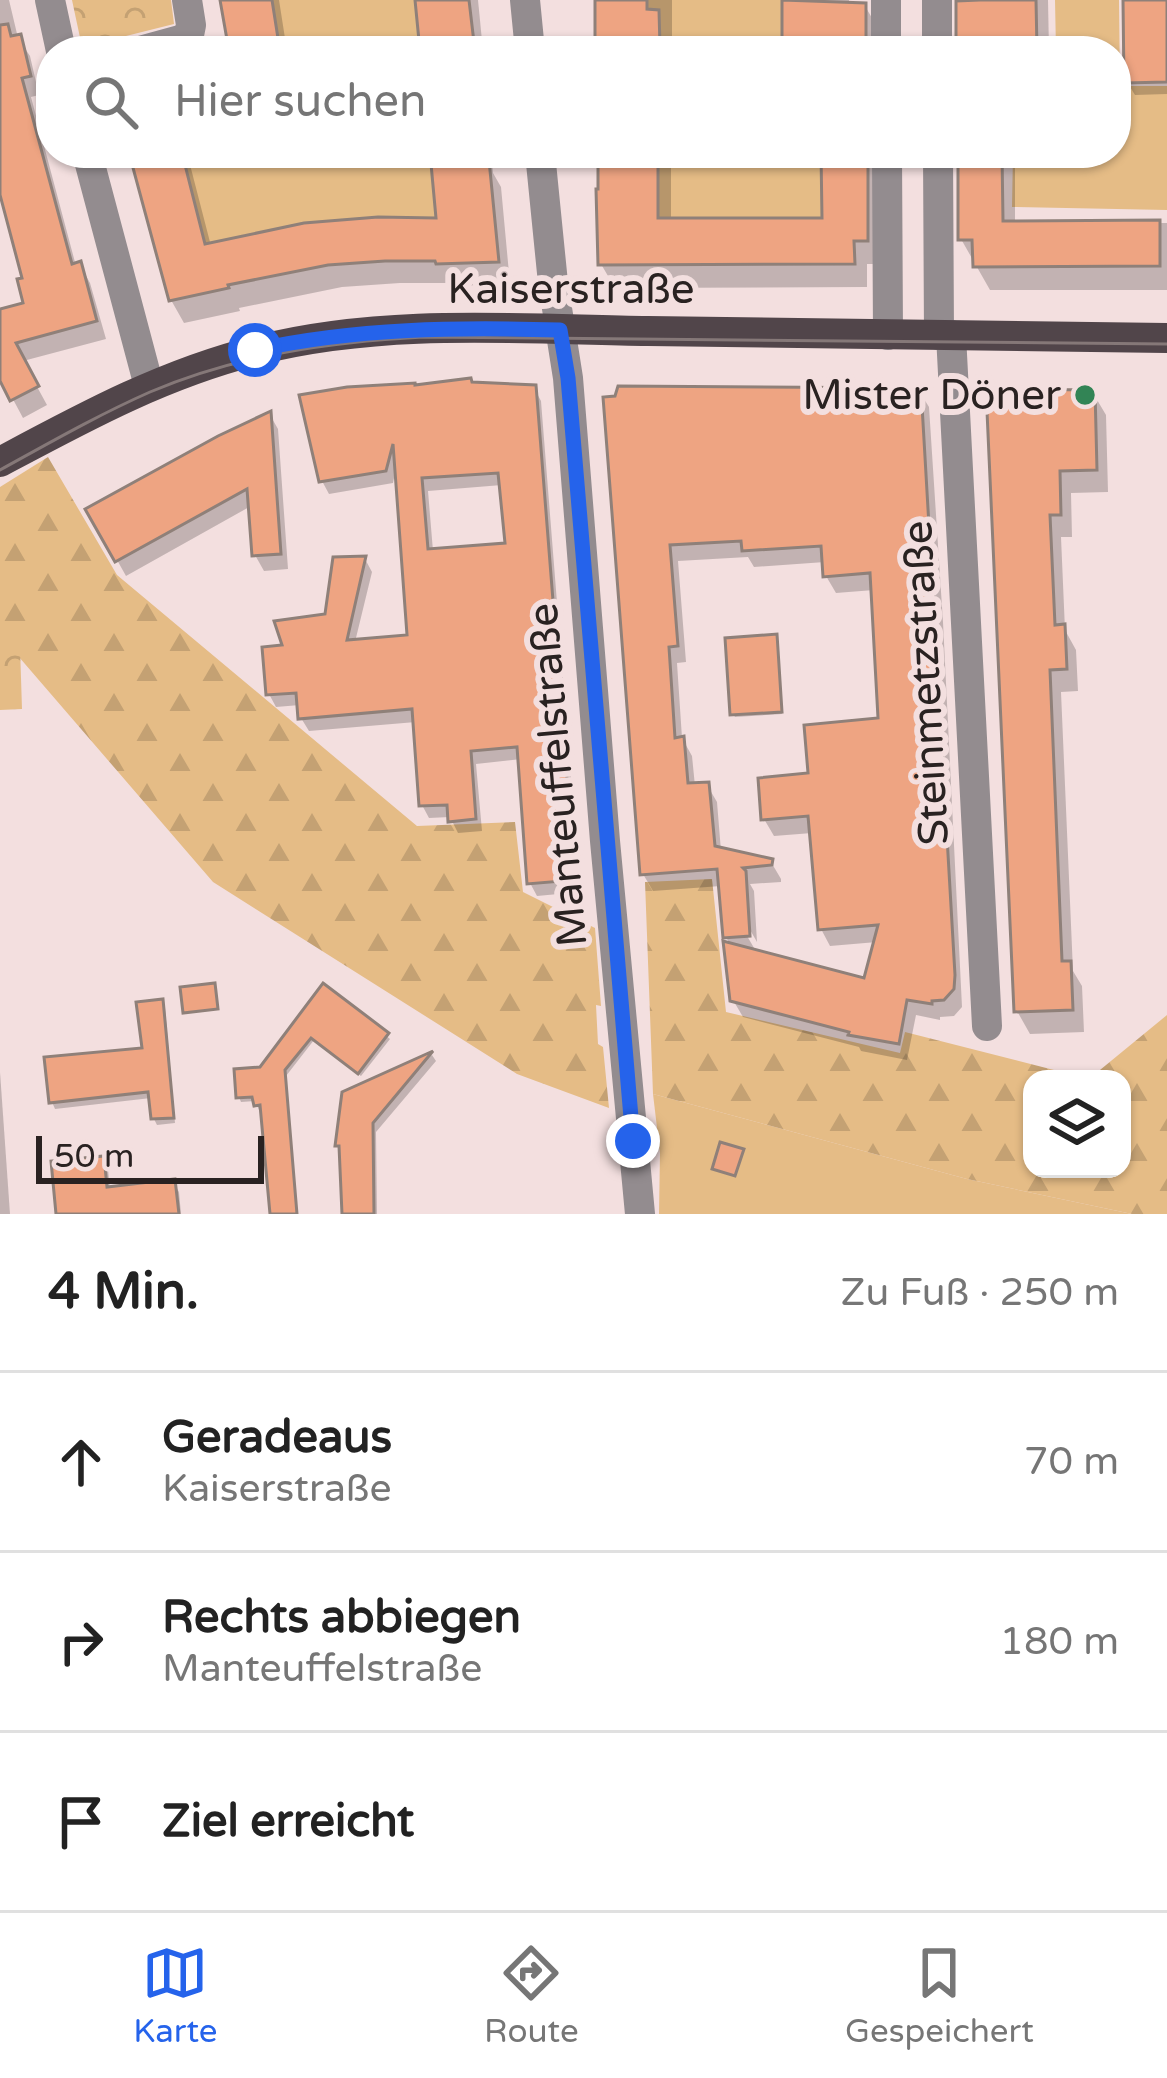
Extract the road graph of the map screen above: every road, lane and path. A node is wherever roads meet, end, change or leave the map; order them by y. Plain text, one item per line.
1 (50, 0) edge
2 (187, 0) edge
3 (525, 0) edge
4 (886, 0) edge
5 (937, 0) edge
6 (58, 36) edge
7 (187, 36) edge
8 (529, 36) edge
9 (886, 36) edge
10 (937, 36) edge
11 (91, 168) edge
12 (542, 168) edge
13 (887, 168) edge
14 (939, 168) edge
15 (560, 330) junction
16 (888, 334) junction
17 (945, 335) junction
18 (1167, 338) edge
19 (149, 386) junction
20 (0, 462) edge
21 (986, 1026) dead end
22 (640, 1214) edge

1 - 6 street
2 - 7 street
3 - 8 street
4 - 9 street
5 - 10 street
11 - 19 street
12 - 15 street, Manteuffelstraße
13 - 16 street
14 - 17 street, Steinmetzstraße
15 - 16 main road, Kaiserstraße
15 - 19 main road, Kaiserstraße
15 - 22 street, Manteuffelstraße
16 - 17 main road, Kaiserstraße
17 - 18 main road, Kaiserstraße
17 - 21 street, Steinmetzstraße
19 - 20 main road, Kaiserstraße

